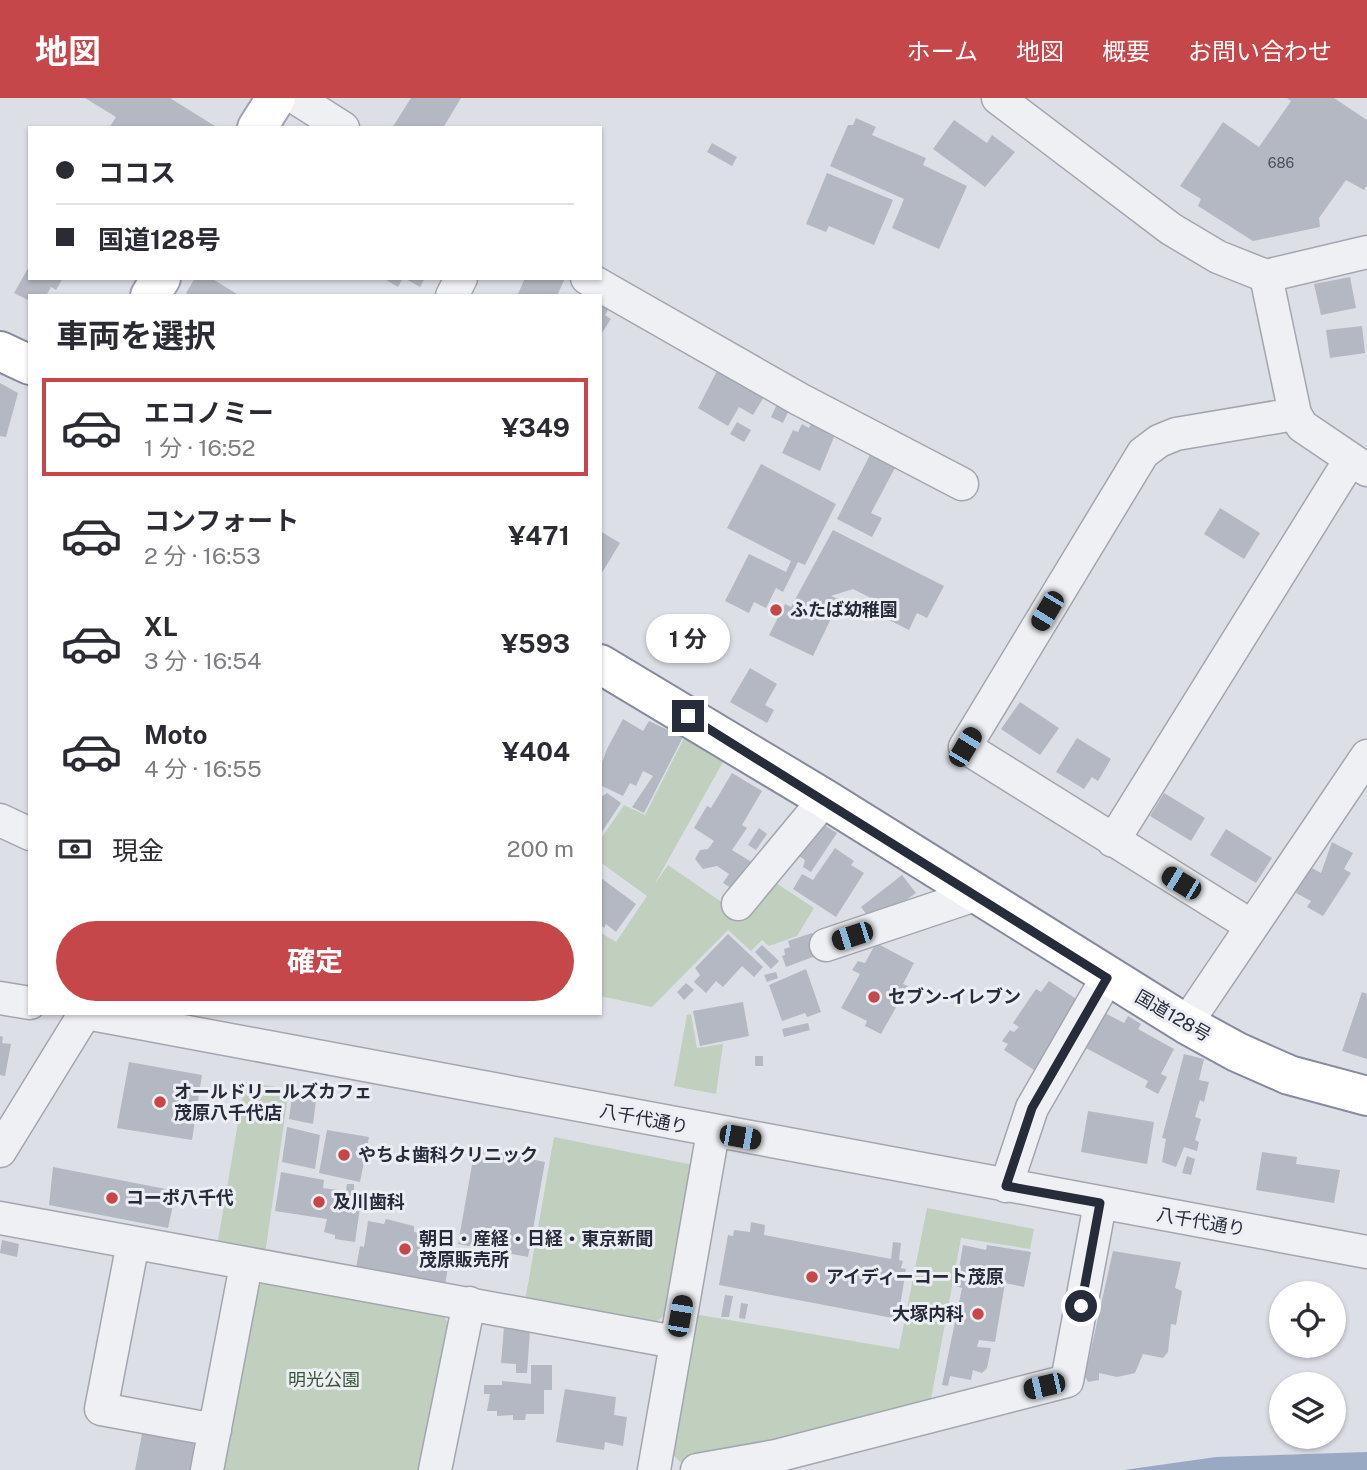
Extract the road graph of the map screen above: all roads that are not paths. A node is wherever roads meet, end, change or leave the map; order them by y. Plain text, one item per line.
1 (276, 98) edge
2 (296, 98) edge
3 (998, 98) edge
4 (258, 126) edge
5 (340, 126) edge
6 (1367, 252) edge
7 (1266, 276) junction
8 (591, 280) edge
9 (0, 351) edge
10 (28, 364) edge
11 (1295, 414) junction
12 (1358, 465) edge
13 (962, 484) dead end
14 (602, 665) edge
15 (1367, 756) edge
16 (825, 799) junction
17 (0, 820) edge
18 (28, 833) edge
19 (1113, 841) junction
20 (975, 895) junction
21 (738, 904) dead end
22 (1250, 925) junction
23 (826, 944) dead end
24 (1107, 978) junction
25 (0, 998) edge
26 (28, 1003) edge
27 (85, 1015) edge
28 (97, 1015) edge
29 (1186, 1024) junction
30 (1367, 1096) edge
31 (713, 1132) junction
32 (0, 1151) edge
33 (1006, 1186) junction
34 (1100, 1203) junction
35 (0, 1219) edge
36 (132, 1243) junction
37 (1367, 1252) edge
38 (246, 1265) junction
39 (469, 1303) junction
40 (676, 1342) junction
41 (215, 1430) junction
42 (207, 1470) edge
43 (435, 1470) edge
44 (654, 1470) edge
45 (697, 1470) edge

1 - 4 main road
2 - 5 street
3 - 7 street
6 - 7 street
7 - 11 street
8 - 13 street
9 - 10 main road
11 - 12 street
11 - 19 street
12 - 19 street
14 - 16 main road, 国道128号
15 - 22 street
16 - 20 main road, 国道128号
16 - 21 street
17 - 18 street
19 - 22 street
20 - 23 street
20 - 24 main road, 国道128号
22 - 29 street
24 - 29 main road, 国道128号
24 - 33 street
25 - 26 street
27 - 32 street
28 - 31 street, 八千代通り
29 - 30 main road, 国道128号
31 - 33 street, 八千代通り
31 - 40 street
33 - 34 street, 八千代通り
34 - 37 street, 八千代通り
34 - 45 street
35 - 36 street
36 - 38 street
36 - 41 street
38 - 39 street
38 - 41 street
39 - 40 street
39 - 43 street
40 - 44 street
41 - 42 street

